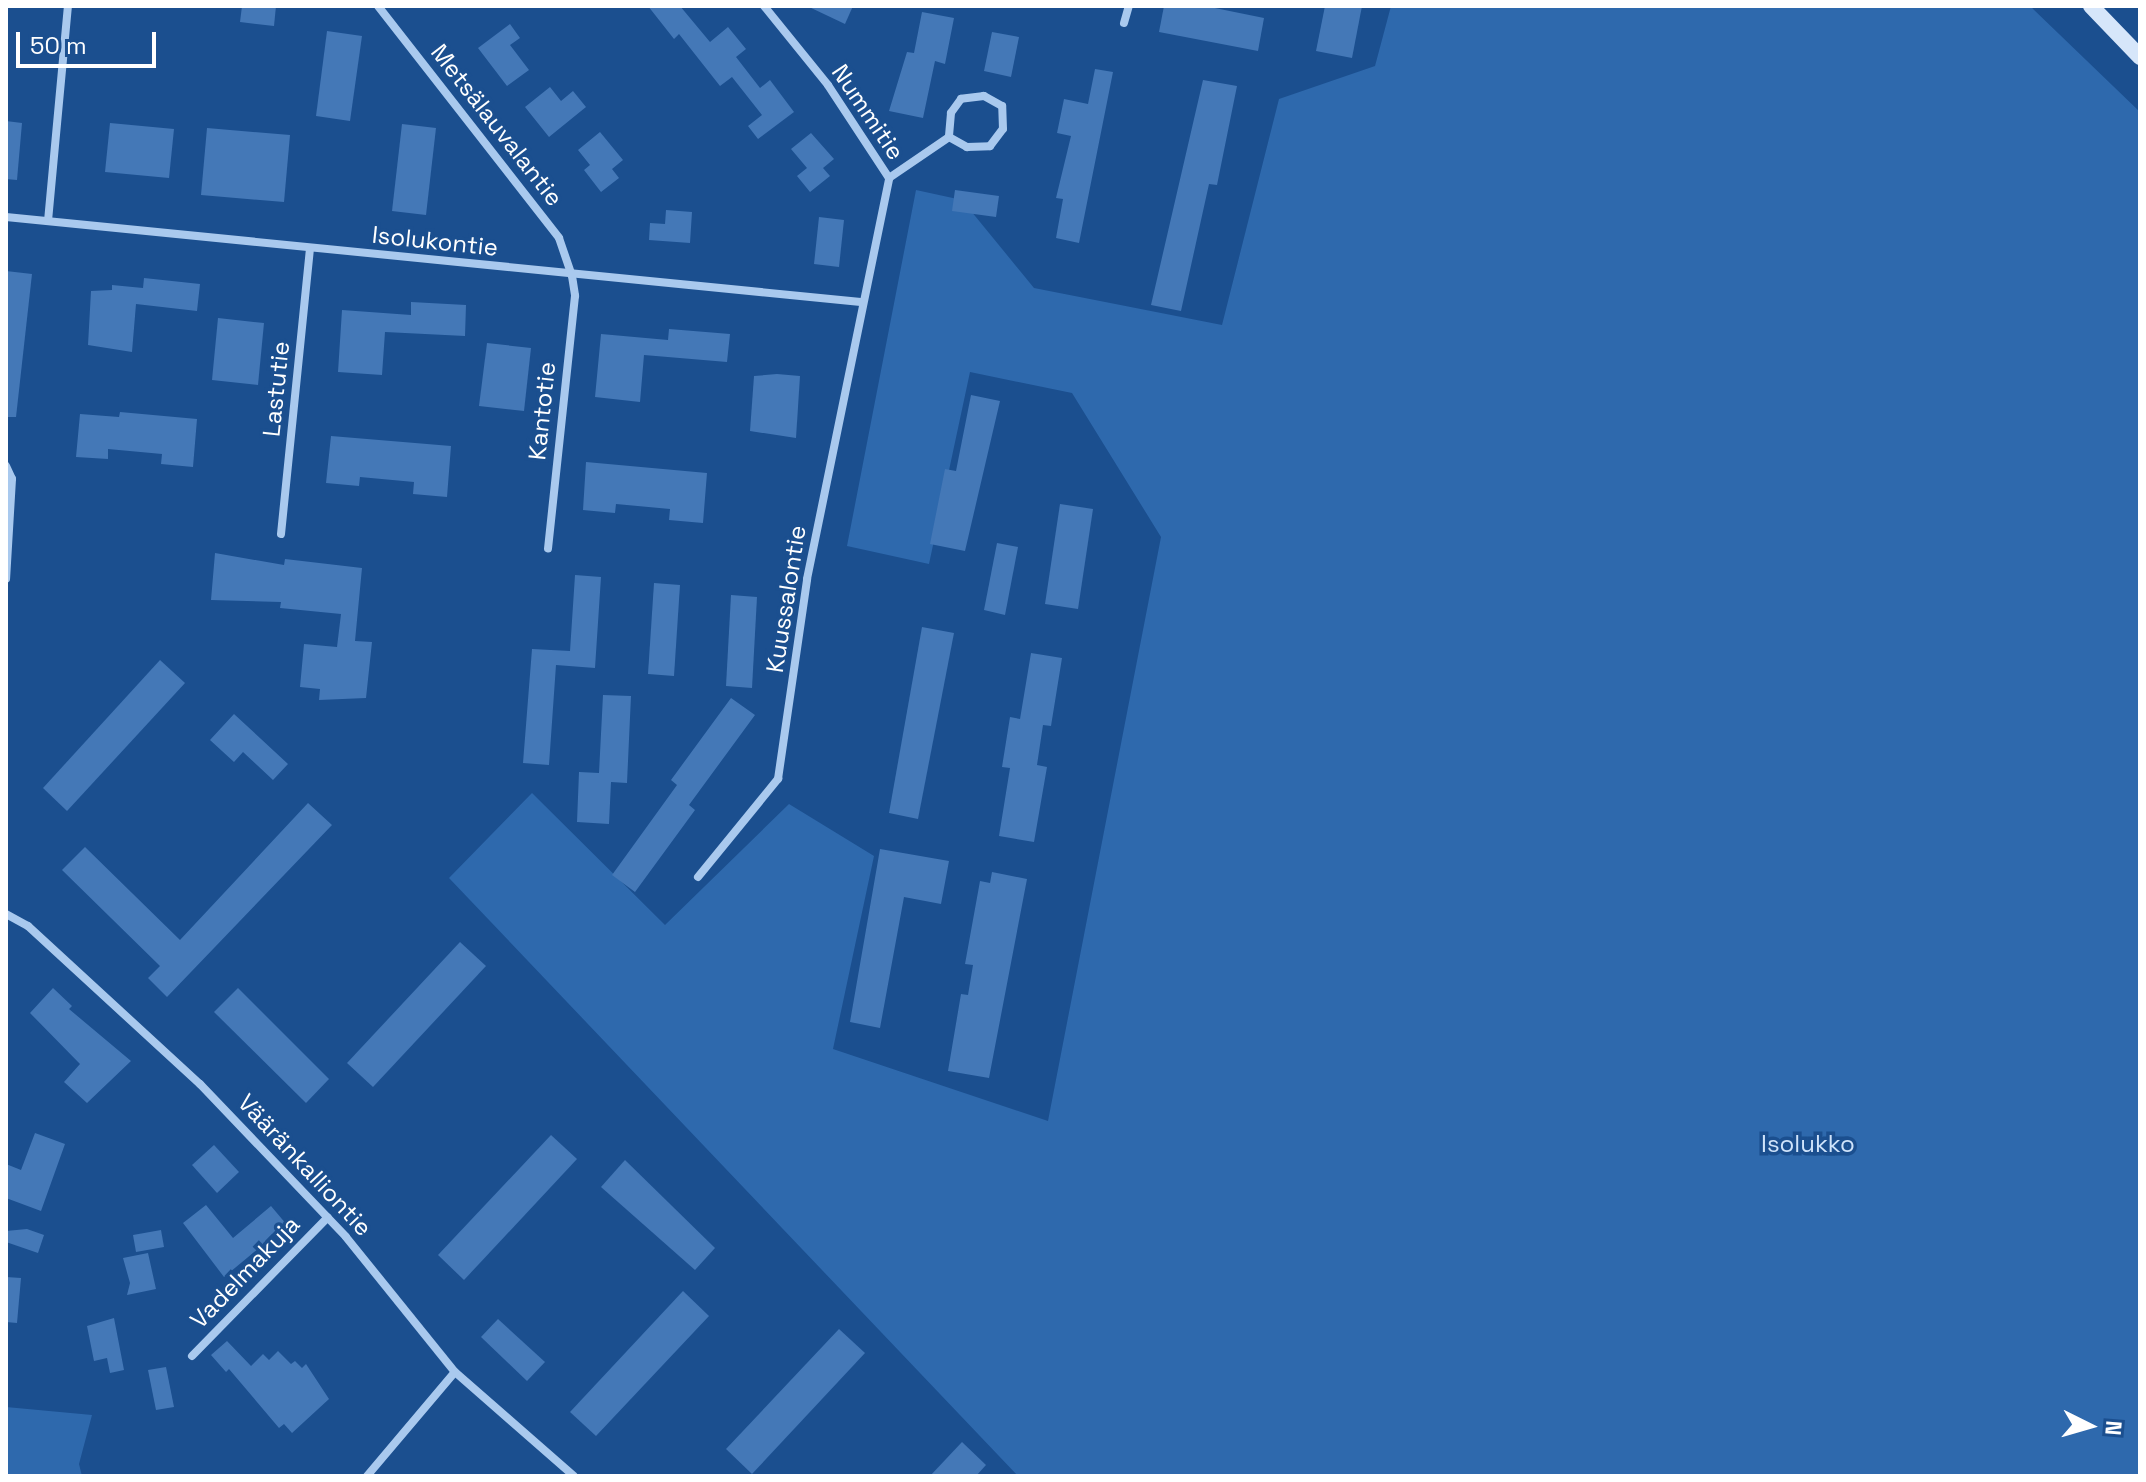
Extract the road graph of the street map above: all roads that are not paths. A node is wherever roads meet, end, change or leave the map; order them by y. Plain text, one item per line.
1 (68, 6) edge
2 (378, 6) edge
3 (764, 6) edge
4 (1129, 6) edge
5 (2091, 6) edge
6 (1124, 23) dead end
7 (2140, 57) edge
8 (949, 137) junction
9 (889, 178) junction
10 (6, 217) edge
11 (48, 221) junction
12 (310, 248) junction
13 (572, 276) junction
14 (861, 302) junction
15 (6, 466) edge
16 (281, 534) dead end
17 (548, 549) dead end
18 (6, 579) edge
19 (698, 877) dead end
20 (6, 914) edge
21 (328, 1217) junction
22 (192, 1356) dead end
23 (455, 1372) junction
24 (367, 1476) edge
25 (574, 1476) edge

1 - 11 street
2 - 13 street, Metsälauvalantie
3 - 9 street, Nummitie
4 - 6 street
5 - 7 main road
8 - 8 street
8 - 9 street
9 - 14 street, Nummitie
10 - 11 street, Isolukontie
11 - 12 street, Isolukontie
12 - 13 street, Isolukontie
12 - 16 street, Lastutie
13 - 14 street, Isolukontie
13 - 17 street, Kantotie
14 - 19 street, Kuussalontie
15 - 18 street
20 - 21 street, Vääränkalliontie
21 - 22 street, Vadelmakuja
21 - 23 street, Vääränkalliontie
23 - 24 street
23 - 25 street, Vääränkalliontie

